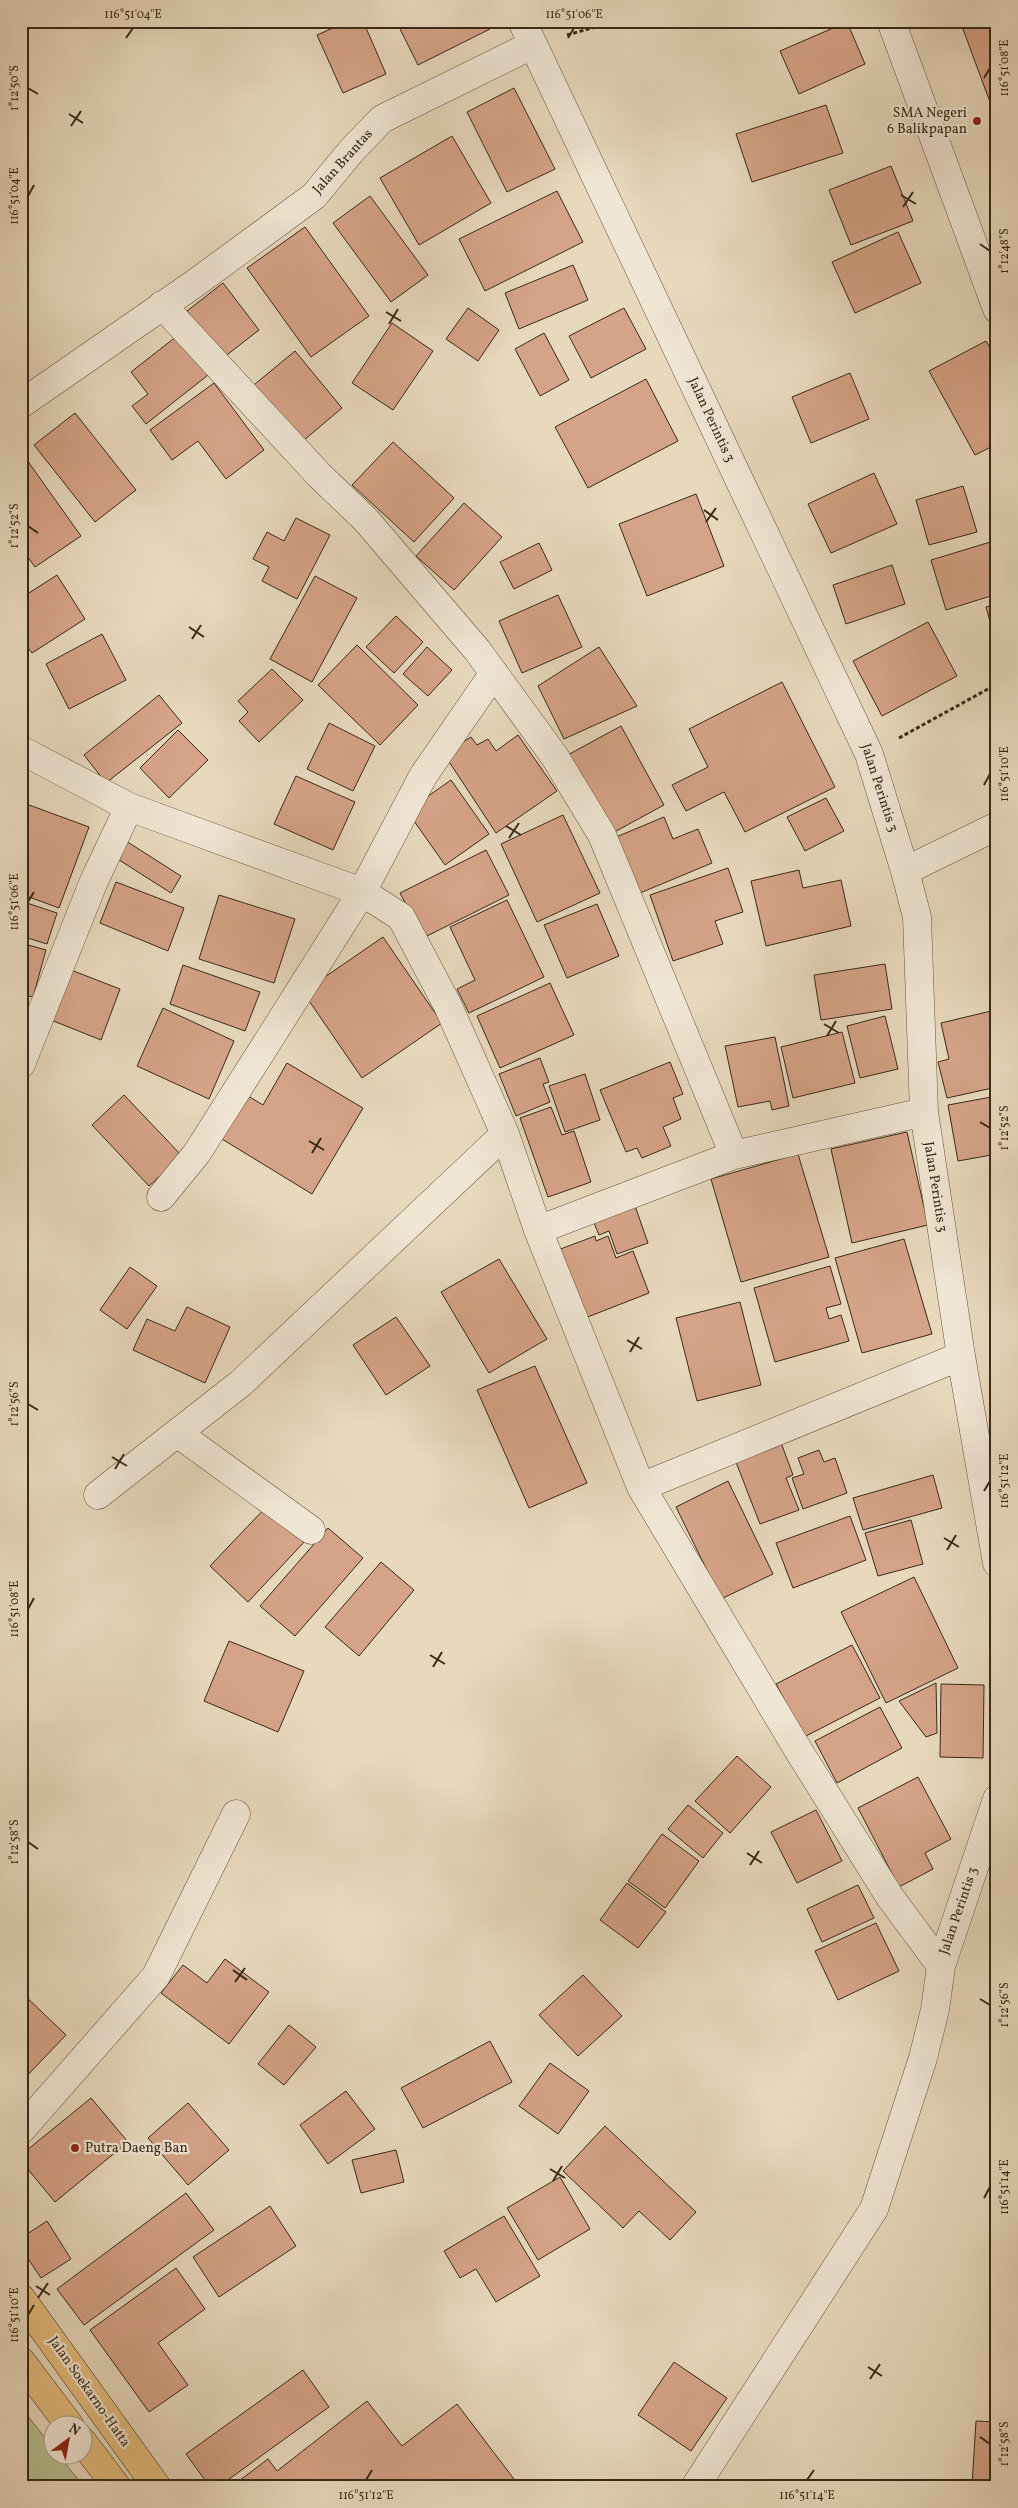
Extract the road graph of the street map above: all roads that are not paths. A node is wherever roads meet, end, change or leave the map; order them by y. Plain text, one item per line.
1 (892, 21) edge
2 (527, 33) edge
3 (162, 305) junction
4 (997, 309) edge
5 (21, 404) edge
6 (494, 673) junction
7 (21, 750) edge
8 (129, 807) junction
9 (997, 826) edge
10 (906, 871) junction
11 (362, 892) junction
12 (21, 1064) edge
13 (924, 1112) junction
14 (505, 1134) junction
15 (734, 1155) junction
16 (161, 1197) dead end
17 (538, 1230) junction
18 (961, 1356) junction
19 (177, 1433) junction
20 (640, 1487) junction
21 (98, 1496) dead end
22 (311, 1530) dead end
23 (997, 1563) edge
24 (997, 1799) edge
25 (236, 1814) dead end
26 (940, 1966) junction
27 (21, 2130) edge
28 (21, 2298) edge
29 (21, 2361) edge
30 (62, 2416) edge
31 (92, 2454) edge
32 (117, 2487) edge
33 (157, 2487) edge
34 (694, 2487) edge

1 - 4 street
2 - 3 street, Jalan Brantas
2 - 10 street, Jalan Perintis 3
3 - 5 street, Jalan Brantas
3 - 6 street
6 - 11 street
6 - 15 street
7 - 8 street
8 - 11 street
8 - 12 street
9 - 10 street
10 - 13 street, Jalan Perintis 3
11 - 14 street
11 - 16 street
13 - 15 street
13 - 18 street, Jalan Perintis 3
14 - 17 street
14 - 19 street
15 - 17 street
17 - 20 street
18 - 20 street
18 - 23 street, Jalan Perintis 3
19 - 21 street
19 - 22 street
20 - 26 street
24 - 26 street, Jalan Perintis 3
25 - 27 street
26 - 34 street, Jalan Perintis 3
28 - 33 highway, Jalan Soekarno-Hatta
29 - 30 highway
31 - 32 highway

